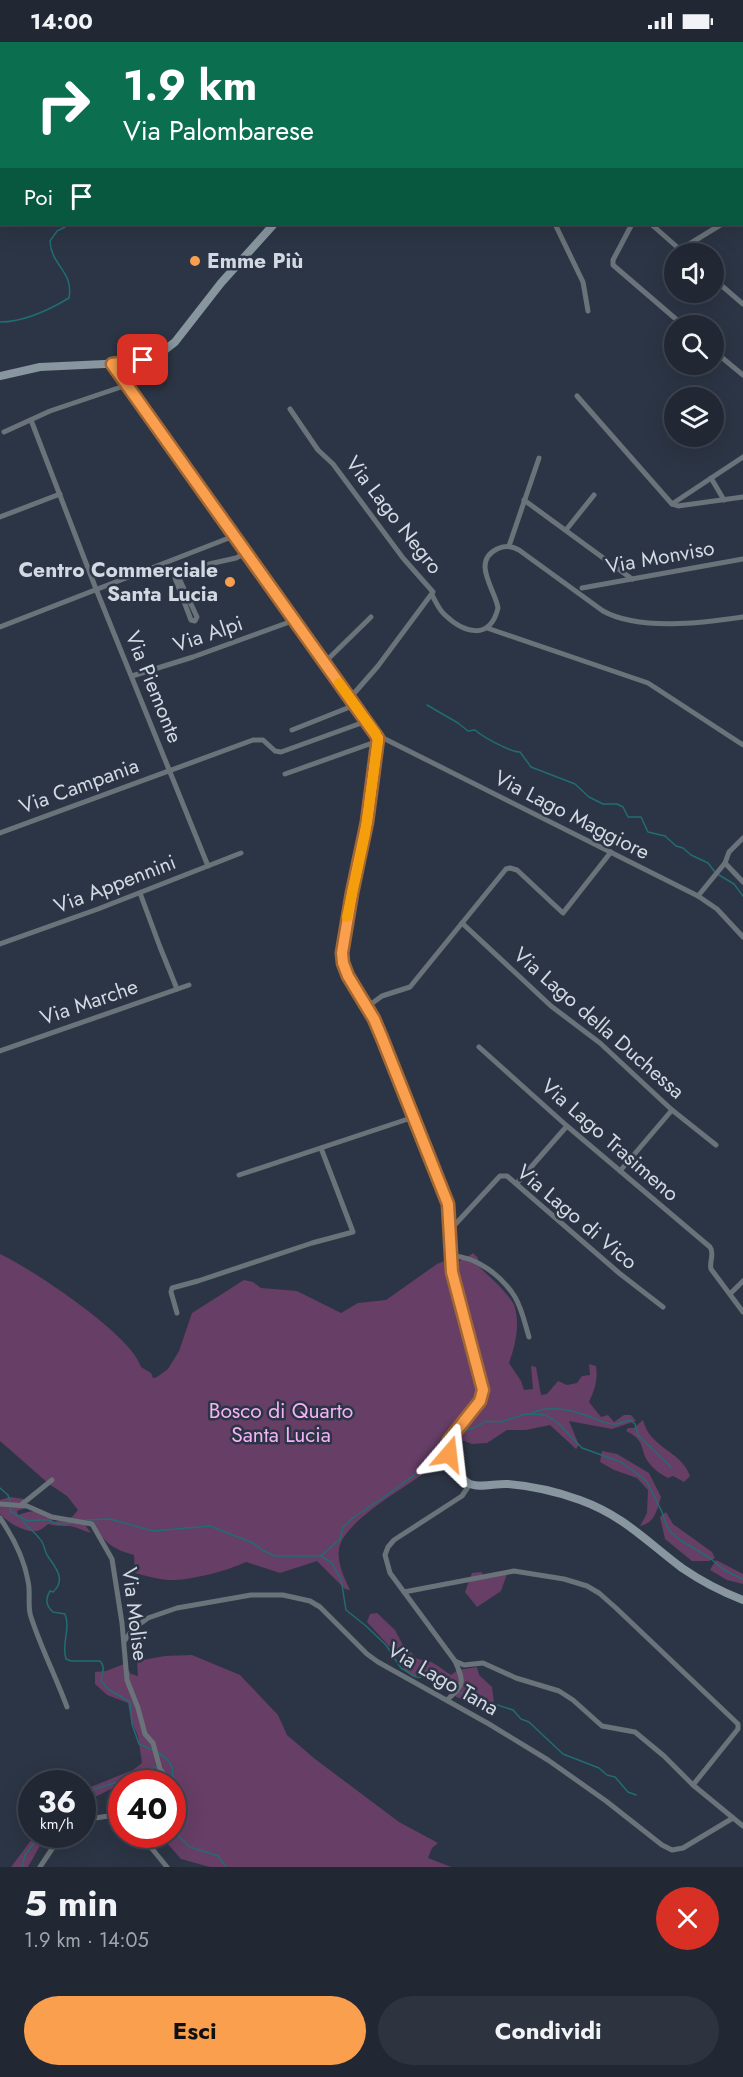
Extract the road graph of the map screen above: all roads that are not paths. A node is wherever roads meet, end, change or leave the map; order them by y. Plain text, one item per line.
1 (273, 225) edge
2 (555, 225) edge
3 (631, 225) edge
4 (652, 225) edge
5 (721, 225) edge
6 (674, 243) edge
7 (695, 243) edge
8 (724, 288) edge
9 (743, 304) edge
10 (588, 311) dead end
11 (671, 315) edge
12 (724, 359) edge
13 (112, 364) junction
14 (743, 375) edge
15 (0, 376) edge
16 (127, 385) junction
17 (578, 396) dead end
18 (290, 409) dead end
19 (31, 420) junction
20 (4, 432) dead end
21 (743, 457) edge
22 (539, 458) dead end
23 (711, 478) junction
24 (60, 494) junction
25 (594, 495) dead end
26 (743, 497) edge
27 (524, 500) junction
28 (724, 500) junction
29 (674, 505) junction
30 (0, 517) edge
31 (566, 530) junction
32 (234, 536) junction
33 (509, 546) junction
34 (246, 553) junction
35 (743, 559) edge
36 (178, 576) junction
37 (632, 579) junction
38 (582, 588) dead end
39 (96, 589) junction
40 (432, 595) junction
41 (371, 617) dead end
42 (743, 617) edge
43 (295, 620) junction
44 (0, 627) edge
45 (487, 628) junction
46 (325, 662) junction
47 (132, 676) junction
48 (352, 701) junction
49 (367, 721) junction
50 (292, 730) dead end
51 (378, 738) junction
52 (743, 745) edge
53 (170, 772) junction
54 (285, 774) dead end
55 (0, 833) edge
56 (743, 838) edge
57 (611, 852) junction
58 (241, 853) dead end
59 (725, 863) junction
60 (208, 866) junction
61 (743, 882) edge
62 (140, 892) junction
63 (698, 896) junction
64 (462, 923) junction
65 (743, 937) edge
66 (0, 944) edge
67 (189, 985) dead end
68 (177, 988) junction
69 (367, 1007) junction
70 (478, 1047) dead end
71 (0, 1051) edge
72 (672, 1110) junction
73 (414, 1117) junction
74 (567, 1126) junction
75 (716, 1145) dead end
76 (321, 1148) junction
77 (621, 1171) junction
78 (239, 1175) dead end
79 (517, 1184) junction
80 (450, 1230) junction
81 (451, 1256) junction
82 (743, 1281) edge
83 (730, 1294) junction
84 (663, 1307) dead end
85 (743, 1312) edge
86 (177, 1313) dead end
87 (528, 1337) dead end
88 (52, 1480) dead end
89 (470, 1484) junction
90 (6, 1504) edge
91 (21, 1505) junction
92 (0, 1518) edge
93 (404, 1592) junction
94 (743, 1600) edge
95 (124, 1640) junction
96 (455, 1661) junction
97 (449, 1698) junction
98 (67, 1707) dead end
99 (161, 1770) edge
100 (693, 1785) junction
101 (733, 1818) junction
102 (743, 1826) edge
103 (53, 1848) edge
104 (151, 1848) edge
105 (40, 1867) edge
106 (167, 1867) edge

1 - 13 street
2 - 10 street
3 - 11 street
4 - 6 street
5 - 7 street
8 - 9 street
12 - 14 street
13 - 15 street
13 - 16 street
16 - 19 street
16 - 32 street
17 - 29 street
18 - 40 street, Via Lago Negro
19 - 20 street
19 - 24 street, Via Piemonte
21 - 23 street
22 - 27 street
23 - 28 street
23 - 29 street
24 - 30 street
24 - 39 street, Via Piemonte
25 - 31 street
26 - 28 street
27 - 31 street
27 - 33 street
28 - 29 street
31 - 37 street
32 - 34 street
32 - 39 street
33 - 42 street
33 - 45 street
34 - 36 street
34 - 43 street
35 - 37 street, Via Monviso
36 - 36 street
37 - 38 street, Via Monviso
39 - 44 street
39 - 47 street, Via Piemonte
40 - 45 street
40 - 48 street, Via Lago Negro
41 - 46 street
43 - 46 street
43 - 47 street, Via Alpi
45 - 52 street
46 - 48 street
47 - 53 street, Via Piemonte
48 - 49 street
48 - 50 street
49 - 51 street
49 - 53 street, Via Campania
51 - 54 street
51 - 57 street, Via Lago Maggiore
51 - 69 street
53 - 55 street, Via Campania
53 - 60 street, Via Piemonte
56 - 59 street
57 - 63 street, Via Lago Maggiore
57 - 64 street
58 - 60 street, Via Appennini
59 - 61 street
59 - 63 street
60 - 62 street, Via Appennini
62 - 66 street, Via Appennini
62 - 68 street
63 - 65 street, Via Lago Maggiore
64 - 69 street
64 - 72 street, Via Lago della Duchessa
67 - 68 street, Via Marche
68 - 71 street, Via Marche
69 - 73 street
70 - 74 street, Via Lago Trasimeno
72 - 75 street, Via Lago della Duchessa
72 - 77 street
73 - 76 street
73 - 80 street
74 - 77 street, Via Lago Trasimeno
74 - 79 street
76 - 78 street
76 - 86 street
77 - 83 street, Via Lago Trasimeno
79 - 80 street, Via Lago di Vico
79 - 84 street, Via Lago di Vico
80 - 81 street
81 - 87 street
81 - 89 street
82 - 83 street
83 - 85 street, Via Lago Trasimeno
88 - 91 street
89 - 93 street
89 - 94 street
90 - 91 street, Via Molise
91 - 95 street, Via Molise
92 - 98 street
93 - 96 street
93 - 100 street
95 - 97 street, Via Lago Tana
95 - 99 street, Via Molise
96 - 97 street
96 - 100 street
97 - 101 street, Via Lago Tana
100 - 101 street
101 - 102 street
103 - 105 street
104 - 106 street

